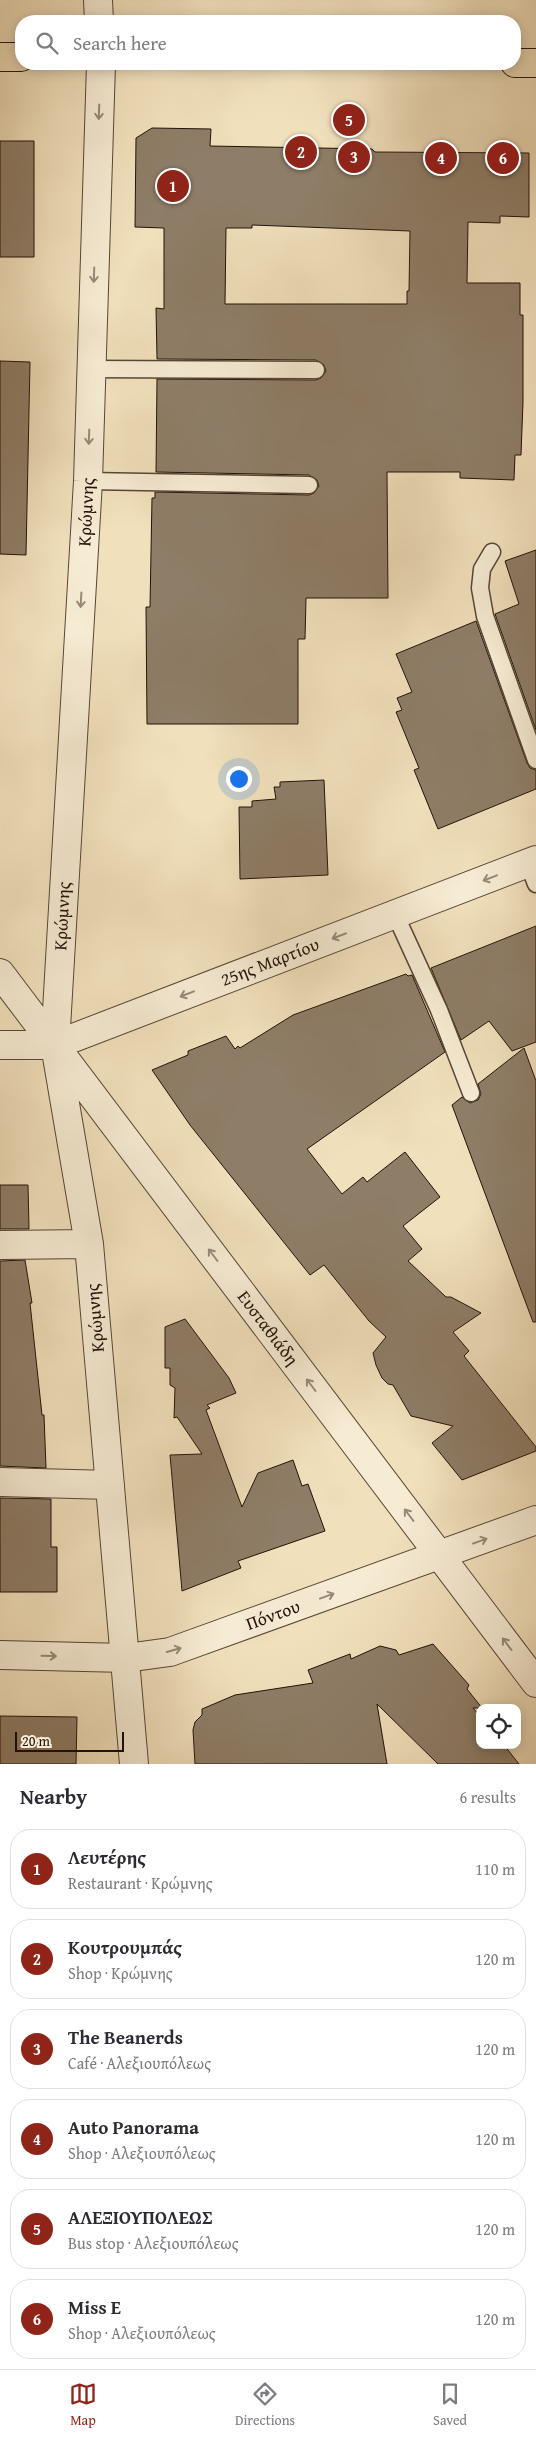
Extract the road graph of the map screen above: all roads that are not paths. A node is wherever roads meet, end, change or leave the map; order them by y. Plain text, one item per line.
1 (98, 0) edge
2 (99, 15) edge
3 (0, 57) edge
4 (15, 57) edge
5 (521, 63) edge
6 (536, 63) edge
7 (101, 70) edge
8 (92, 369) junction
9 (316, 370) dead end
10 (88, 482) junction
11 (309, 485) dead end
12 (492, 552) dead end
13 (536, 760) edge
14 (533, 869) edge
15 (395, 914) junction
16 (0, 973) edge
17 (0, 1045) edge
18 (55, 1045) junction
19 (471, 1093) dead end
20 (89, 1244) junction
21 (0, 1245) edge
22 (0, 1482) edge
23 (110, 1484) junction
24 (536, 1520) edge
25 (440, 1555) junction
26 (0, 1655) edge
27 (126, 1658) junction
28 (536, 1683) edge
29 (134, 1764) edge

1 - 2 street
3 - 4 main road
5 - 6 main road
7 -> 8 street, Κρώμνης
8 - 9 lane
8 -> 10 street, Κρώμνης
10 - 11 lane
10 -> 18 street, Κρώμνης
12 - 13 lane
14 -> 15 street, 25ης Μαρτίου
15 -> 18 street, 25ης Μαρτίου
15 - 19 lane
16 - 18 street, Ευσταθιάδη
17 - 18 street, 25ης Μαρτίου
18 - 20 street, Κρώμνης
25 -> 18 street, Ευσταθιάδη
20 - 21 street
20 - 23 street, Κρώμνης
22 - 23 street
23 - 27 street, Κρώμνης
25 -> 24 street, Πόντου
27 -> 25 street, Πόντου
28 -> 25 street, Ευσταθιάδη
26 -> 27 street, Πόντου
27 - 29 street, Κρώμνης

